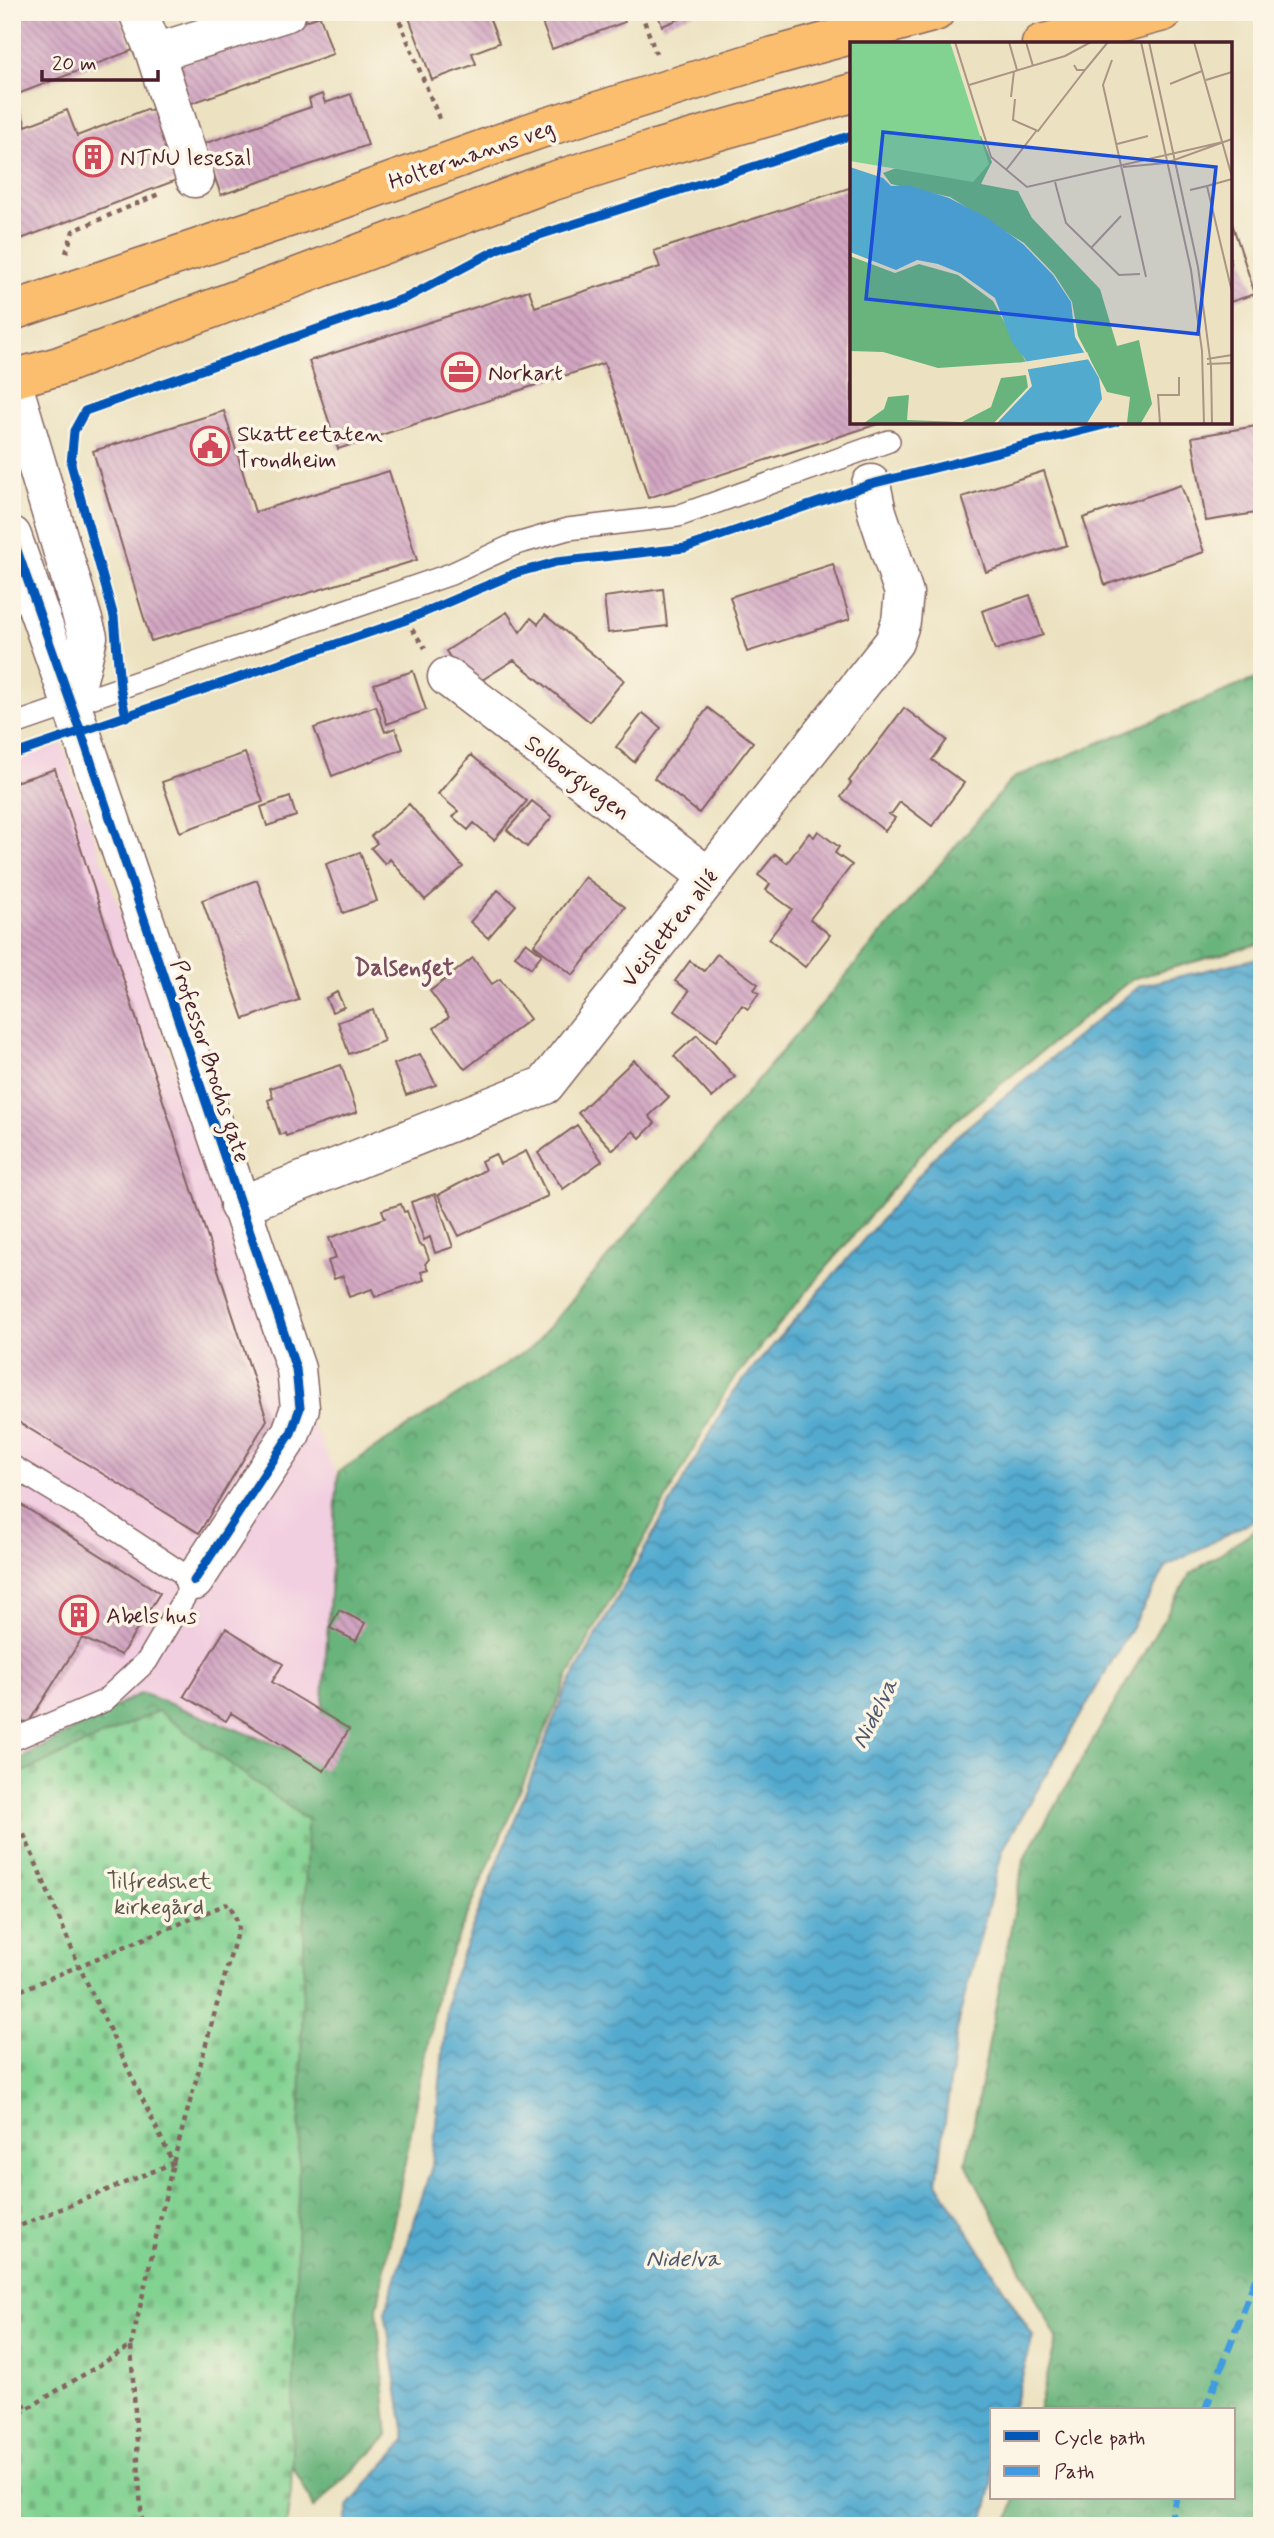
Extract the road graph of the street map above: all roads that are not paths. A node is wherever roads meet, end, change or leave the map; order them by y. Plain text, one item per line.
1 (138, 12) edge
2 (287, 12) edge
3 (935, 12) edge
4 (1163, 12) edge
5 (1049, 42) edge
6 (155, 53) junction
7 (850, 94) edge
8 (195, 178) road end
9 (12, 311) edge
10 (12, 380) edge
11 (889, 441) dead end
12 (871, 484) dead end
13 (12, 536) edge
14 (447, 677) dead end
15 (72, 705) junction
16 (12, 725) edge
17 (709, 877) junction
18 (239, 1206) junction
19 (12, 1466) edge
20 (194, 1581) junction
21 (12, 1740) edge

1 - 6 street
2 - 6 street
3 - 9 main road, Holtermanns veg
4 - 5 main road
6 - 8 street
7 - 10 main road
10 - 15 street
11 - 15 lane
12 - 17 street, Veisletten allé
13 - 15 street, Professor Brochs gate
14 - 17 street, Solborgvegen
15 - 16 lane
15 - 18 street, Professor Brochs gate
17 - 18 street, Veisletten allé
18 - 20 street, Professor Brochs gate
19 - 20 lane
20 - 21 lane, Professor Brochs gate

